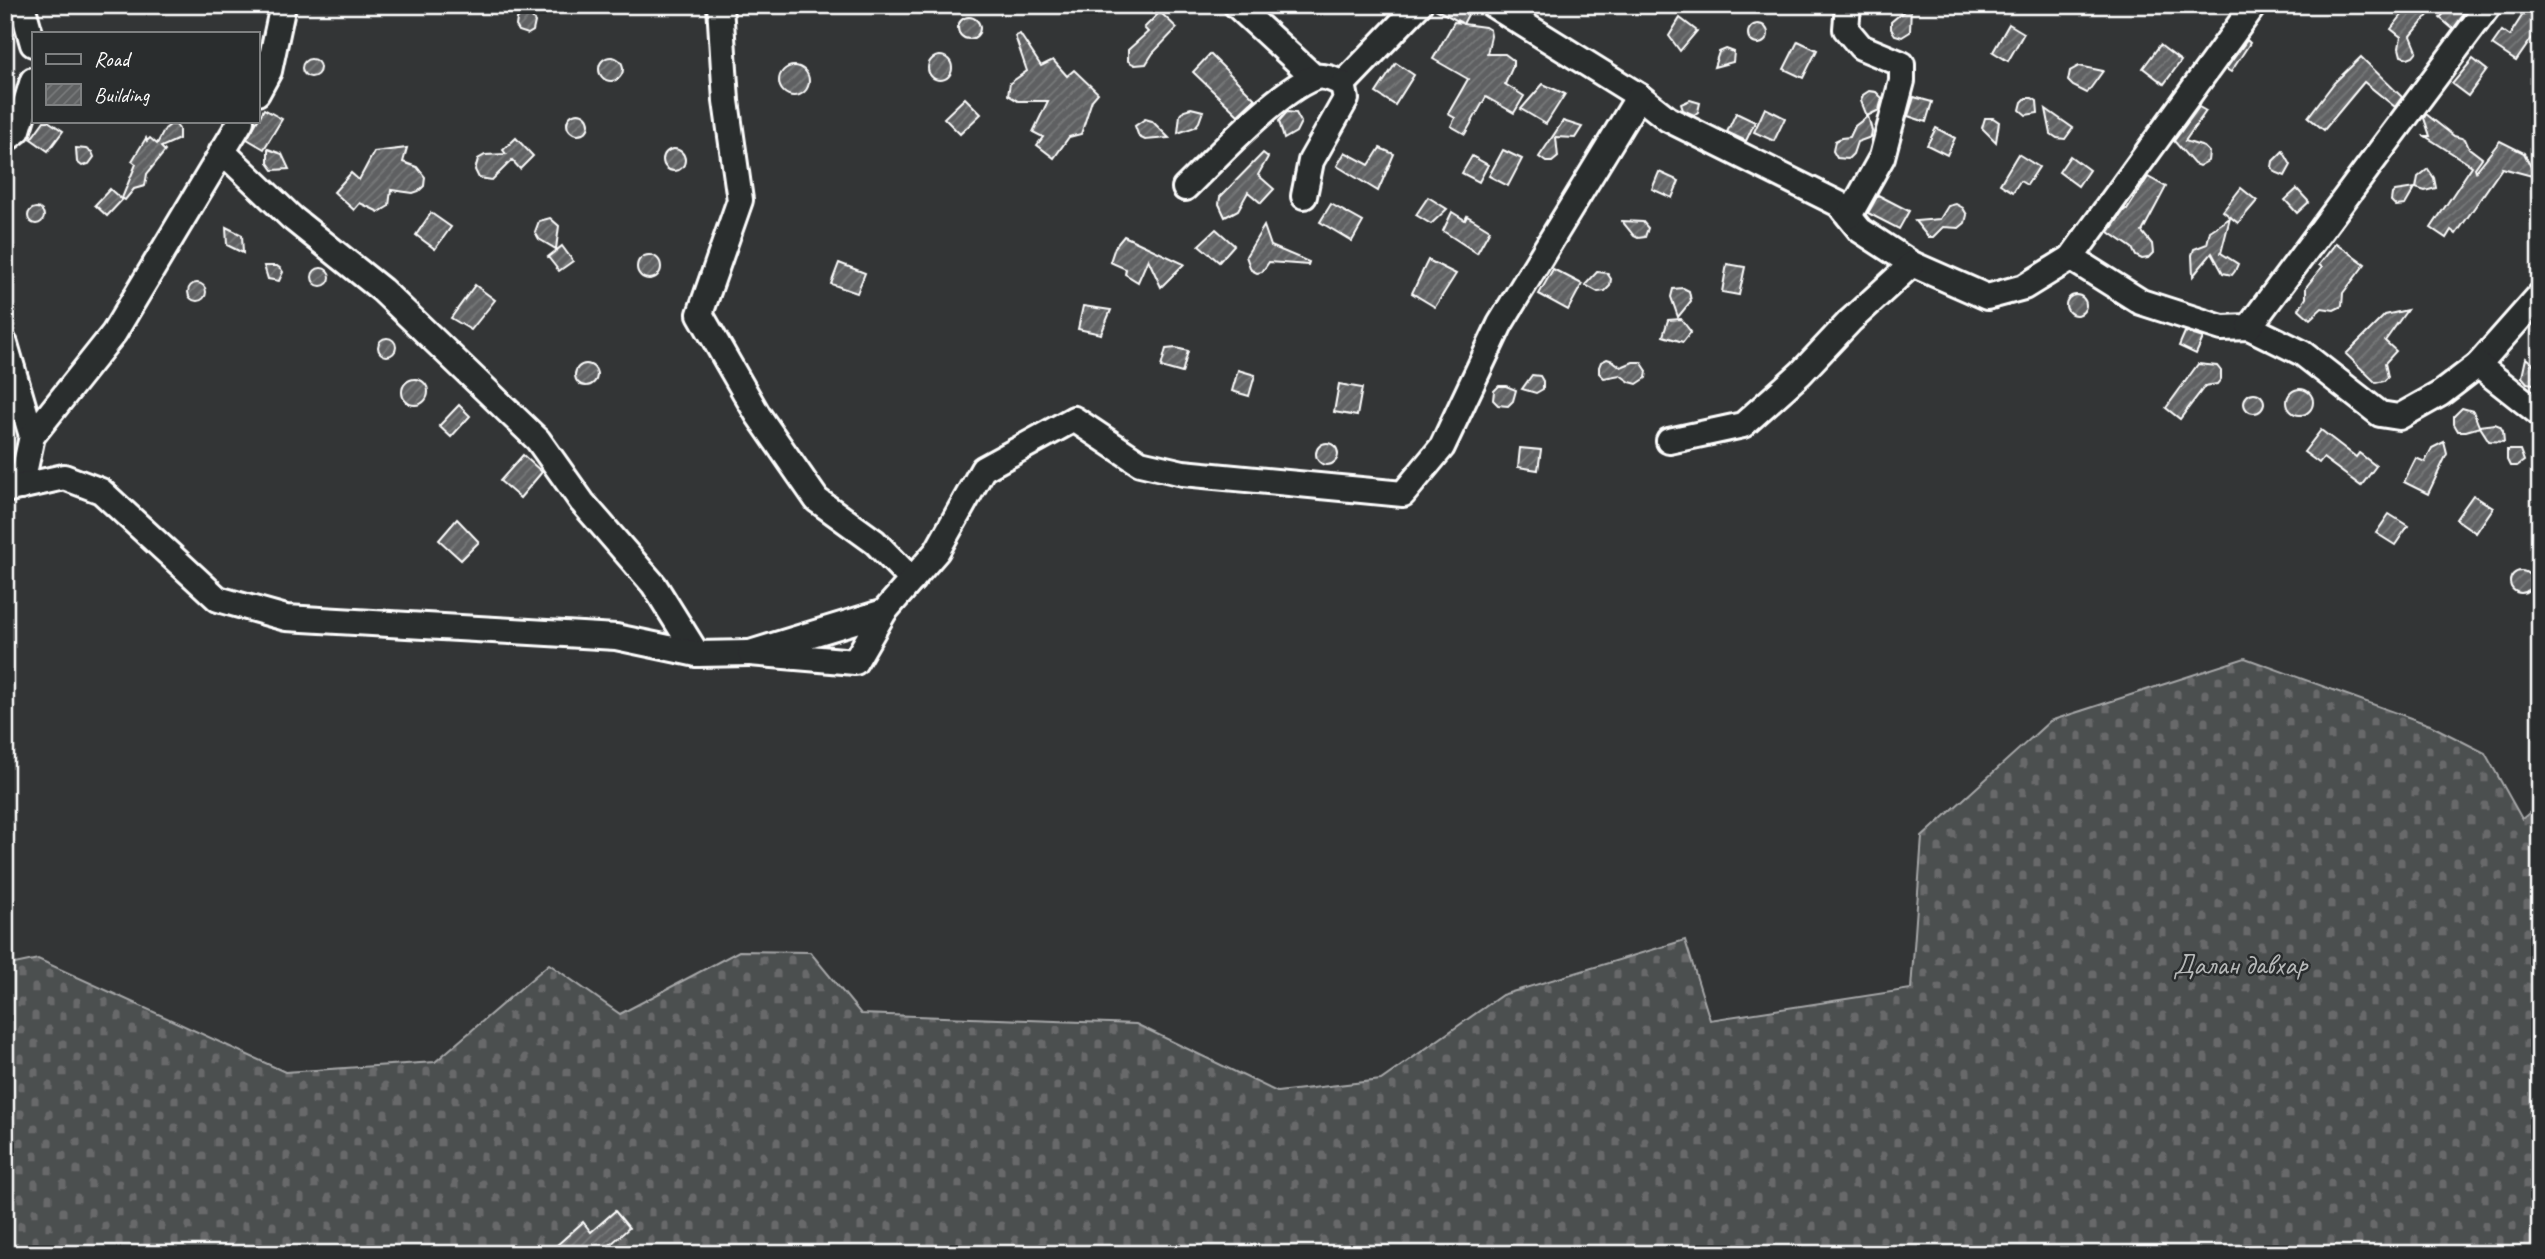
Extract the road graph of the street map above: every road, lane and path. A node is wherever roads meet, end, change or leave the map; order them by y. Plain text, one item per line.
1 (22, 5) edge
2 (283, 5) edge
3 (720, 5) edge
4 (1236, 5) edge
5 (1419, 5) edge
6 (1493, 5) edge
7 (1848, 5) edge
8 (2254, 5) edge
9 (2489, 5) edge
10 (32, 40) edge
11 (1314, 77) junction
12 (32, 83) edge
13 (1343, 84) junction
14 (259, 89) edge
15 (1639, 96) junction
16 (240, 122) edge
17 (5, 140) edge
18 (222, 151) junction
19 (1185, 188) dead end
20 (1304, 196) dead end
21 (1849, 216) junction
22 (2071, 258) junction
23 (1912, 264) junction
24 (2540, 295) edge
25 (2249, 327) junction
26 (5, 344) edge
27 (2478, 365) junction
28 (2540, 414) edge
29 (32, 436) junction
30 (1669, 441) dead end
31 (13, 488) edge
32 (912, 580) junction
33 (884, 612) junction
34 (750, 653) junction
35 (697, 654) junction

1 - 10 street
2 - 14 street
3 - 32 street
4 - 11 street
5 - 13 street
6 - 15 street
7 - 21 street
8 - 22 street
9 - 25 street
11 - 13 street
11 - 19 street
12 - 17 street
13 - 20 street
15 - 21 street
15 - 32 street
16 - 18 street
18 - 29 street
18 - 35 street
21 - 23 street
22 - 23 street
22 - 25 street
23 - 30 street
24 - 27 street
25 - 27 street
26 - 29 street
27 - 28 street
29 - 31 street
31 - 35 street
32 - 33 street
33 - 34 street
33 - 34 street
34 - 35 street

